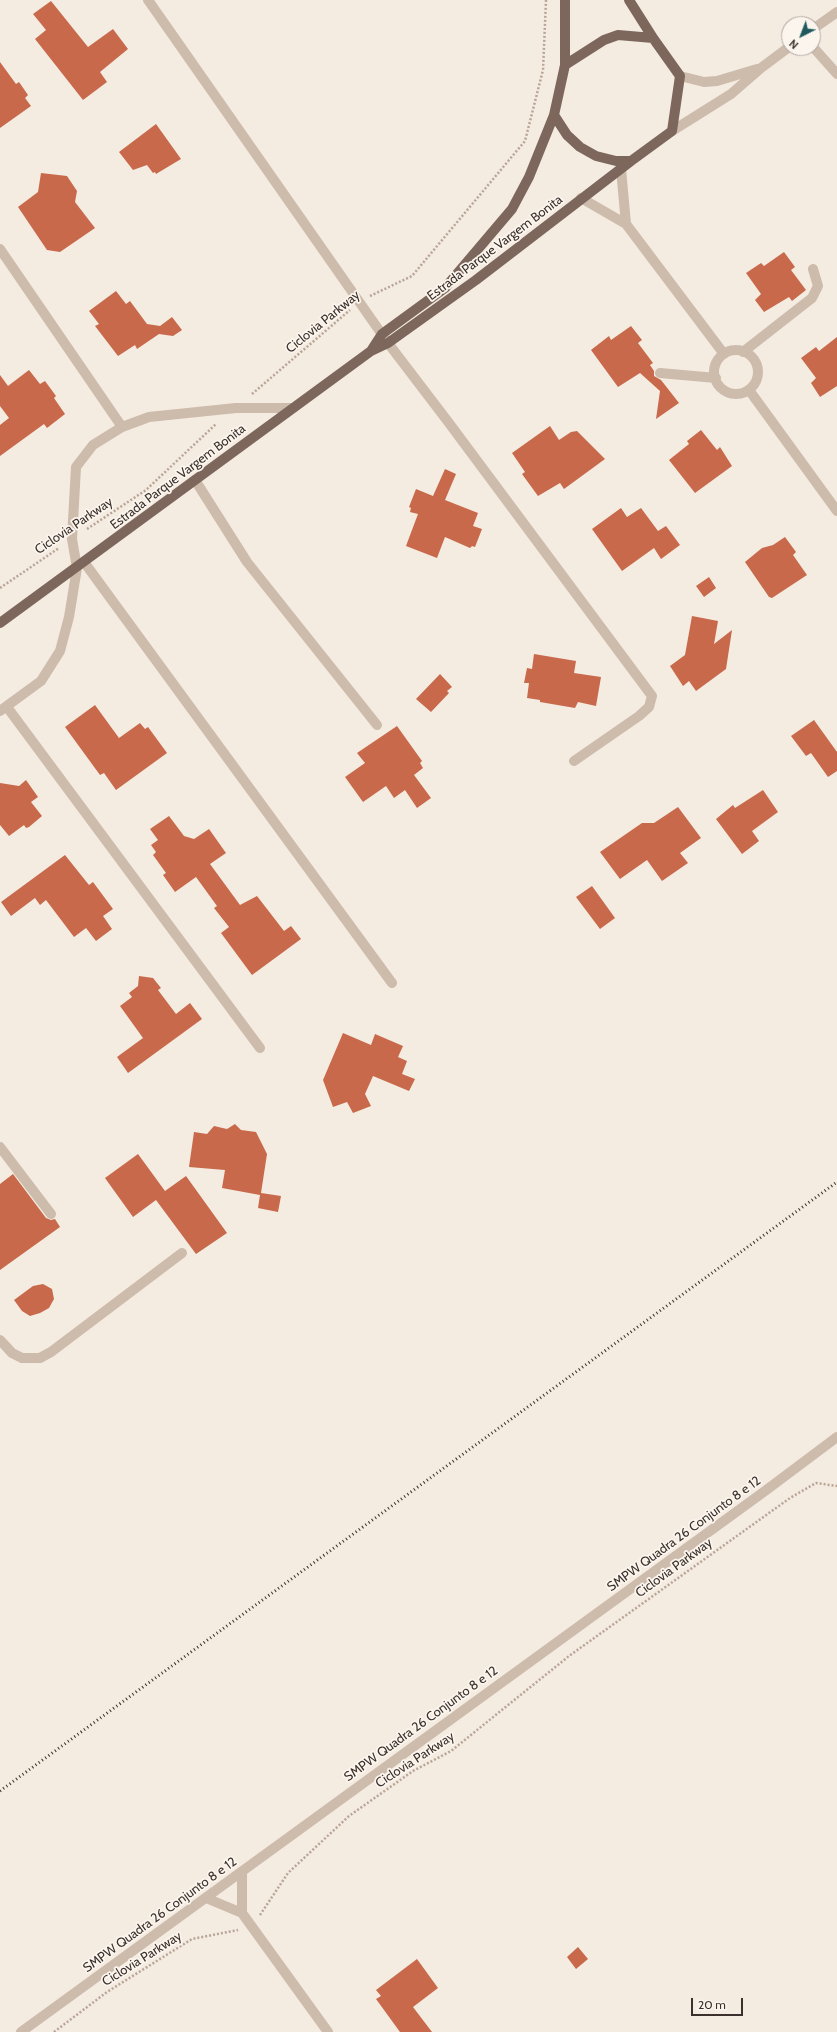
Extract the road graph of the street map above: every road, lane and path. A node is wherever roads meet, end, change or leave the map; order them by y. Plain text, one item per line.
1 (148, 0) edge
2 (546, 0) edge
3 (565, 0) edge
4 (628, 0) edge
5 (837, 12) edge
6 (821, 23) edge
7 (653, 38) junction
8 (781, 53) edge
9 (821, 56) edge
10 (565, 64) junction
11 (761, 68) junction
12 (837, 74) edge
13 (680, 76) junction
14 (554, 115) junction
15 (672, 131) junction
16 (631, 161) junction
17 (622, 169) junction
18 (582, 198) junction
19 (626, 224) junction
20 (0, 249) edge
21 (813, 269) dead end
22 (359, 302) junction
23 (385, 339) junction
24 (743, 352) junction
25 (724, 354) junction
26 (660, 373) dead end
27 (716, 378) junction
28 (749, 390) junction
29 (236, 408) junction
30 (292, 408) junction
31 (122, 427) junction
32 (195, 480) junction
33 (837, 511) edge
34 (72, 539) junction
35 (81, 565) junction
36 (0, 588) edge
37 (0, 623) edge
38 (4, 709) edge
39 (377, 725) dead end
40 (574, 761) dead end
41 (392, 983) dead end
42 (260, 1048) dead end
43 (0, 1147) edge
44 (51, 1214) dead end
45 (182, 1253) dead end
46 (0, 1340) edge
47 (837, 1436) edge
48 (837, 1486) edge
49 (242, 1873) junction
50 (206, 1898) junction
51 (242, 1914) junction
52 (252, 1928) junction
53 (21, 2032) edge
54 (54, 2032) edge
55 (328, 2032) edge

1 - 22 street
2 - 22 path, Ciclovia Parkway
3 - 10 main road
4 - 7 main road
5 - 6 street
7 - 10 main road
7 - 13 main road
8 - 11 street
9 - 12 street
10 - 14 main road
11 - 13 street
11 - 15 street
13 - 15 main road
14 - 16 main road
14 - 23 main road, Estrada Parque Vargem Bonita
15 - 16 main road
16 - 17 main road, Estrada Parque Vargem Bonita
17 - 18 main road, Estrada Parque Vargem Bonita
17 - 19 street
18 - 19 street
18 - 23 main road, Estrada Parque Vargem Bonita
19 - 25 street
20 - 31 street
21 - 24 street
22 - 23 street
22 - 29 path, Ciclovia Parkway
23 - 30 main road, Estrada Parque Vargem Bonita
23 - 40 street
24 - 25 street
24 - 28 street
25 - 27 street
26 - 27 street
27 - 28 street
28 - 33 street
29 - 30 street
29 - 31 street
29 - 34 path, Ciclovia Parkway
30 - 32 main road, Estrada Parque Vargem Bonita
31 - 34 street
32 - 35 main road, Estrada Parque Vargem Bonita
32 - 39 street
34 - 35 street
34 - 36 path, Ciclovia Parkway
35 - 37 main road, Estrada Parque Vargem Bonita
35 - 38 street
35 - 41 street
38 - 42 street
43 - 44 street
45 - 46 street
47 - 49 street, SMPW Quadra 26 Conjunto 8 e 12
48 - 52 path, Ciclovia Parkway
49 - 50 street, SMPW Quadra 26 Conjunto 8 e 12
49 - 51 street
50 - 51 street
50 - 53 street, SMPW Quadra 26 Conjunto 8 e 12
51 - 52 street
52 - 54 path, Ciclovia Parkway
52 - 55 street

